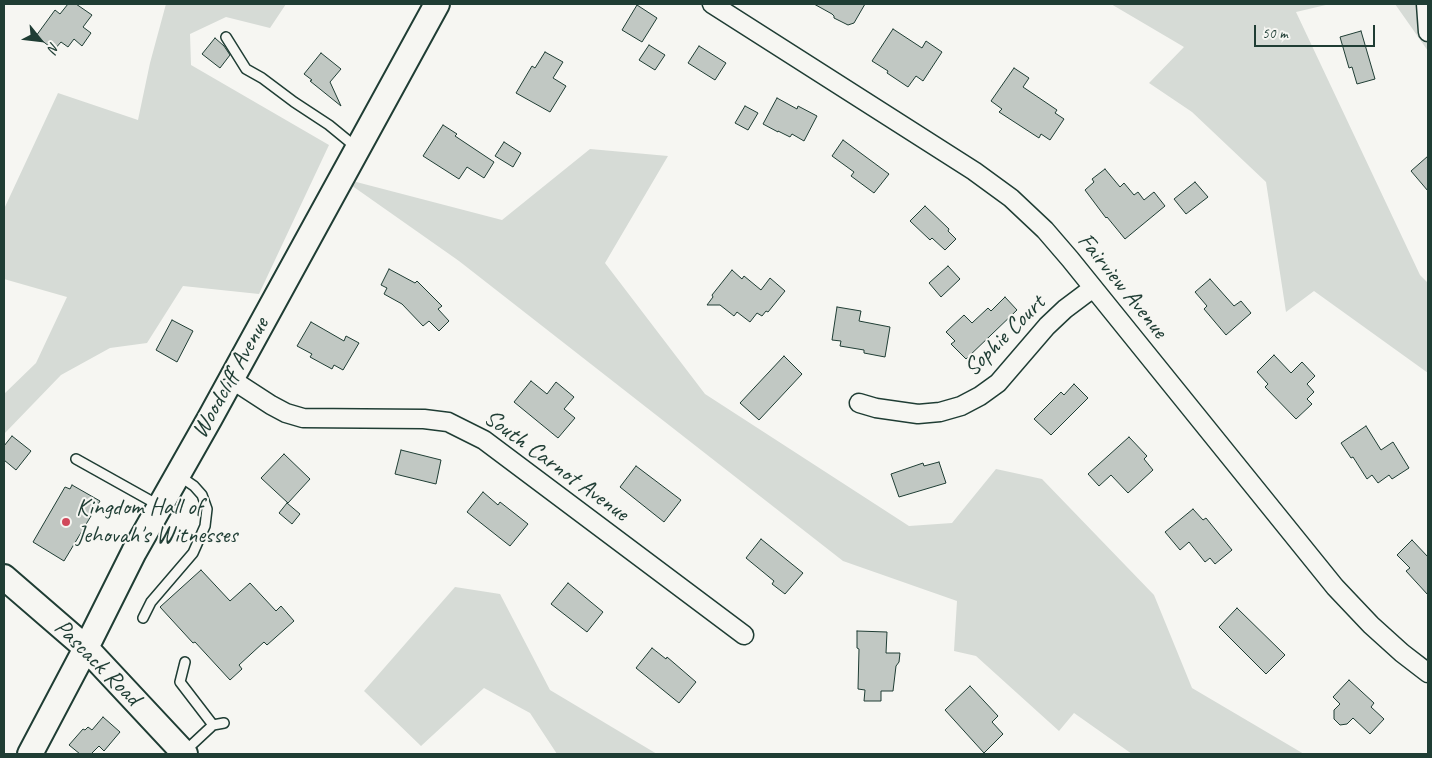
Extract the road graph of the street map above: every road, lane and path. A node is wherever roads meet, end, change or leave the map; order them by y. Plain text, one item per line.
1 (437, 4) edge
2 (712, 4) edge
3 (1426, 4) edge
4 (1428, 32) edge
5 (226, 37) dead end
6 (358, 149) junction
7 (1093, 288) junction
8 (231, 379) junction
9 (859, 403) dead end
10 (76, 459) dead end
11 (178, 475) junction
12 (160, 506) junction
13 (4, 577) edge
14 (143, 618) dead end
15 (744, 635) dead end
16 (86, 648) junction
17 (185, 662) dead end
18 (1428, 673) edge
19 (224, 723) dead end
20 (213, 724) junction
21 (184, 753) edge
22 (30, 754) edge

1 - 6 main road, Woodcliff Avenue
2 - 7 street, Fairview Avenue
3 - 4 street
5 - 6 lane
6 - 8 main road, Woodcliff Avenue
7 - 9 street, Sophie Court
7 - 18 street, Fairview Avenue
8 - 11 main road, Woodcliff Avenue
8 - 15 street, South Carnot Avenue
10 - 12 lane
11 - 12 main road, Woodcliff Avenue
11 - 14 lane
12 - 16 main road, Woodcliff Avenue
13 - 16 main road, Pascack Road
16 - 21 main road, Pascack Road
16 - 22 main road, Woodcliff Avenue
17 - 20 lane
19 - 20 lane
20 - 21 lane

